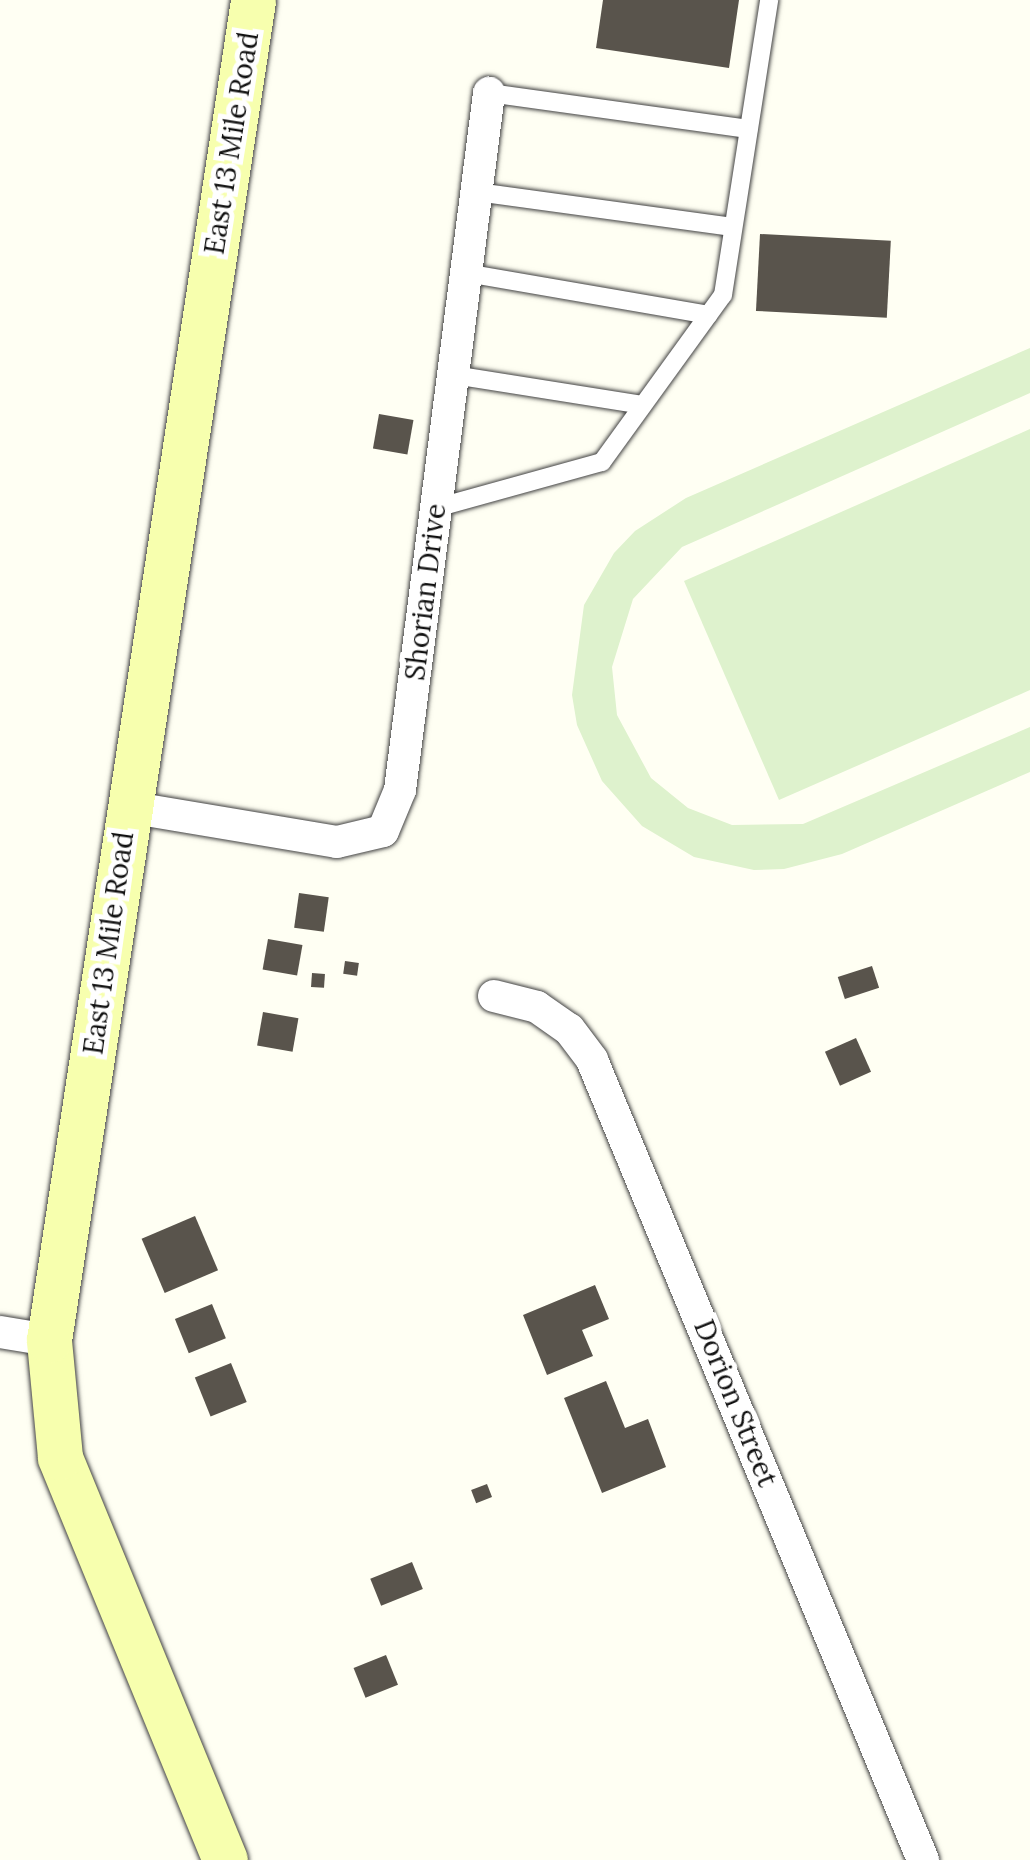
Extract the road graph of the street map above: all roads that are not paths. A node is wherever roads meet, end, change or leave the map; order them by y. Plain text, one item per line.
1 (253, 0) edge
2 (768, 0) edge
3 (490, 93) joint
4 (748, 129) junction
5 (477, 192) junction
6 (733, 228) junction
7 (466, 274) junction
8 (708, 315) junction
9 (454, 375) junction
10 (644, 405) junction
11 (436, 508) junction
12 (128, 807) junction
13 (494, 996) dead end
14 (0, 1332) edge
15 (49, 1340) junction
16 (225, 1860) edge
17 (923, 1860) edge

1 - 12 main road, East 13 Mile Road
2 - 4 lane
3 - 4 lane
3 - 5 street, Shorian Drive
4 - 6 lane
5 - 6 lane
5 - 7 street, Shorian Drive
6 - 8 lane
7 - 8 lane
7 - 9 street, Shorian Drive
8 - 10 lane
9 - 10 lane
9 - 11 street, Shorian Drive
10 - 11 lane
11 - 12 street, Shorian Drive
12 - 15 main road, East 13 Mile Road
13 - 17 street, Dorion Street
14 - 15 street
15 - 16 main road, East 13 Mile Road

